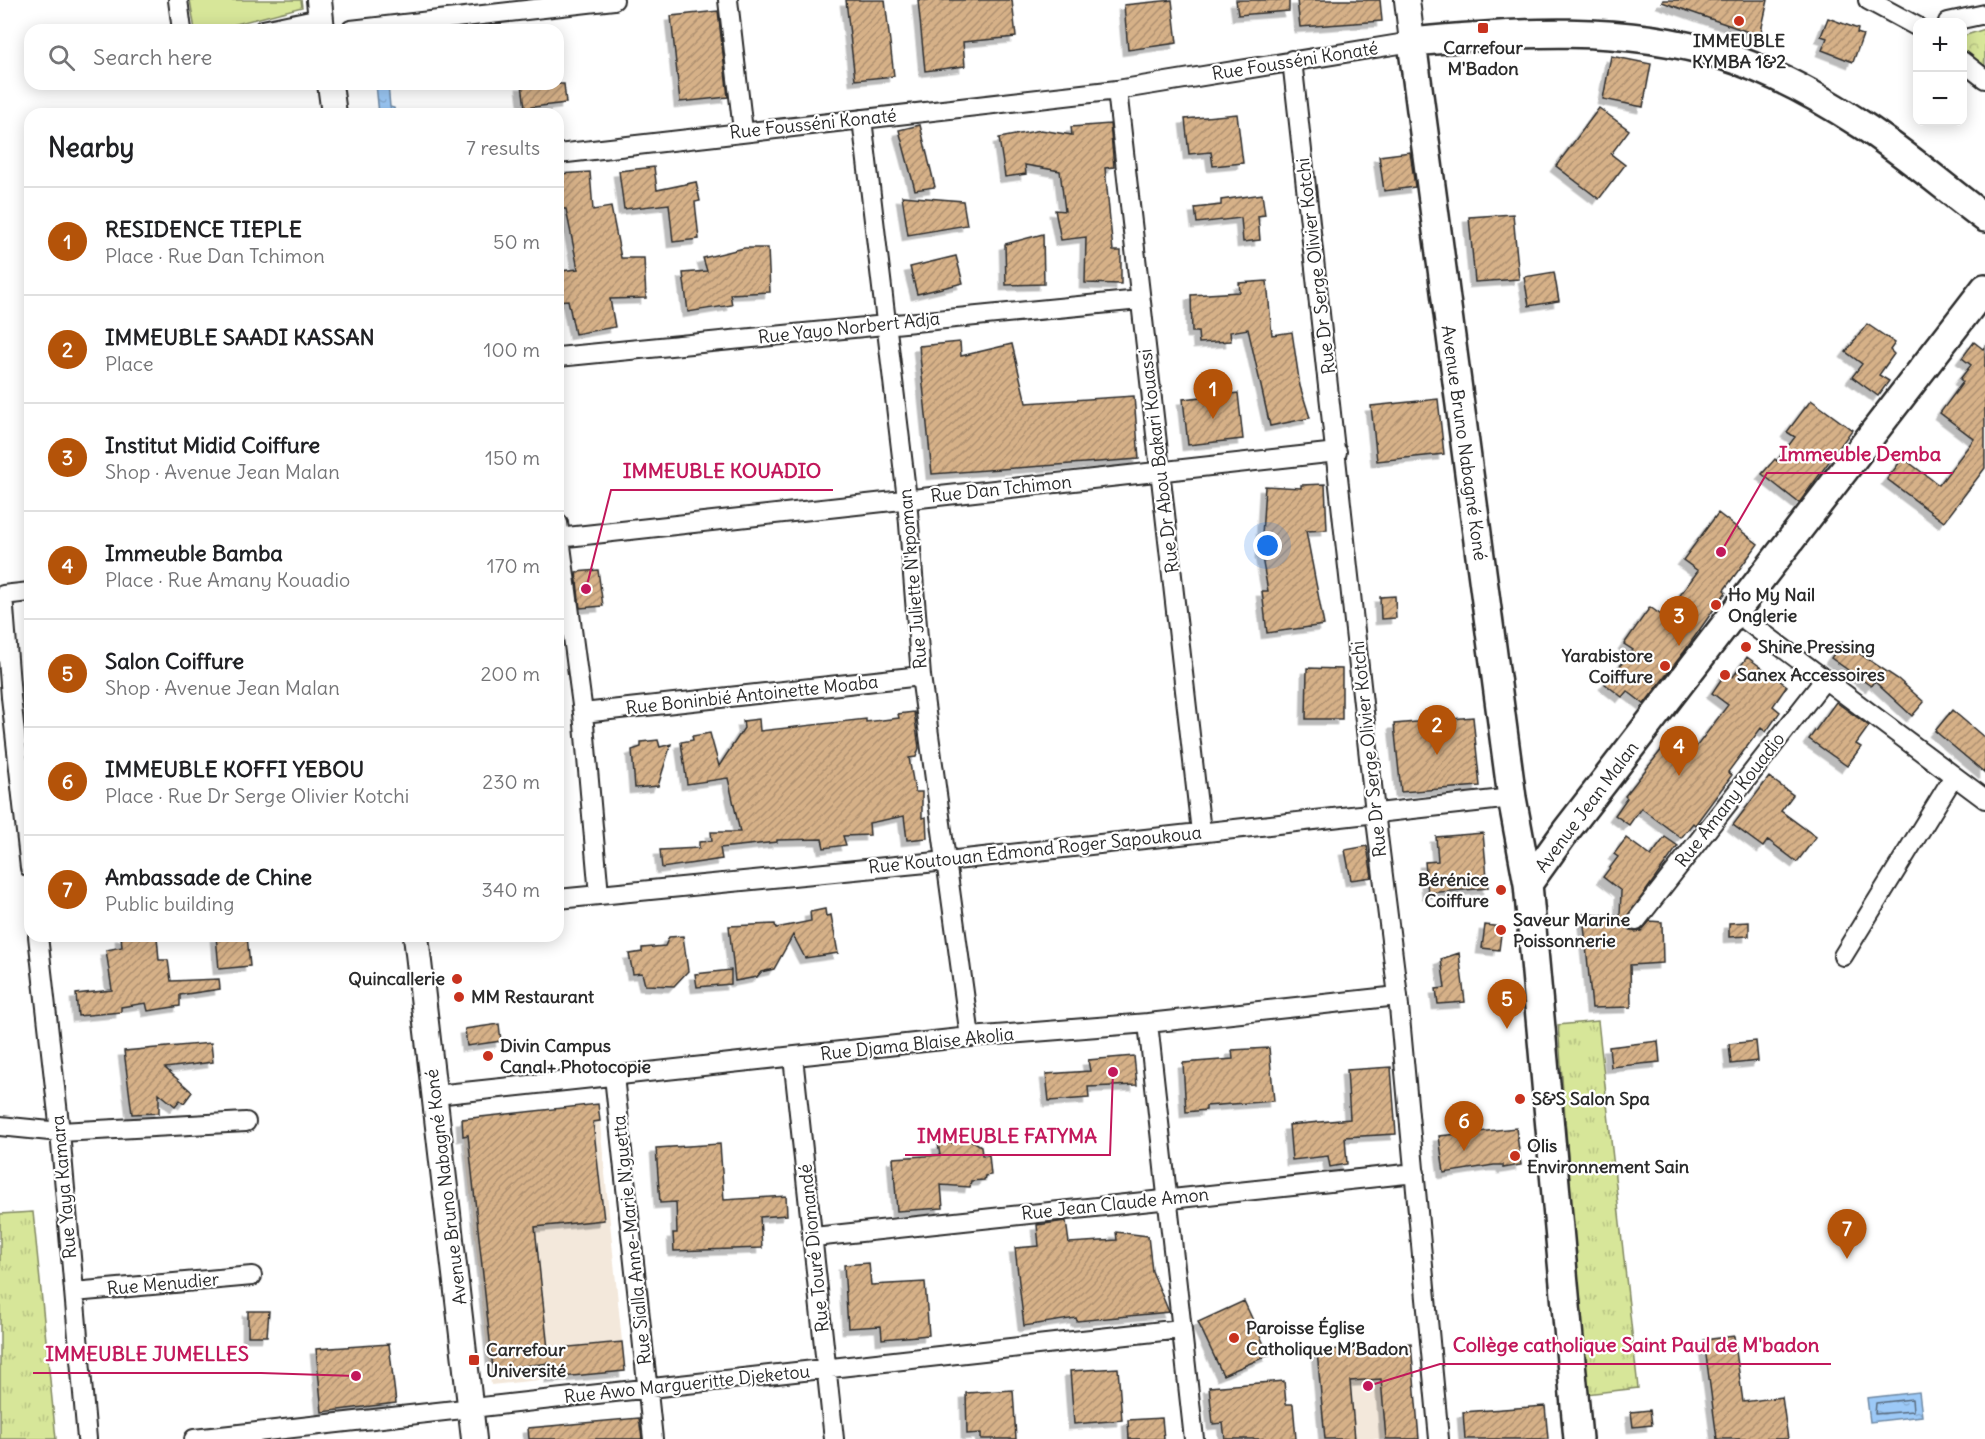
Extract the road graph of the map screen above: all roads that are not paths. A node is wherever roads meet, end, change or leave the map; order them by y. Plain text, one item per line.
1 (178, 0) edge
2 (614, 0) edge
3 (728, 0) edge
4 (1407, 0) edge
5 (1868, 0) edge
6 (1985, 14) edge
7 (320, 16) edge
8 (1966, 18) edge
9 (181, 24) edge
10 (287, 24) edge
11 (404, 24) edge
12 (1913, 25) edge
13 (1412, 42) junction
14 (1292, 60) junction
15 (1967, 65) edge
16 (1985, 79) edge
17 (331, 90) edge
18 (1118, 90) junction
19 (333, 108) edge
20 (862, 119) junction
21 (743, 131) junction
22 (564, 153) edge
23 (1985, 218) edge
24 (1985, 288) edge
25 (1140, 300) junction
26 (886, 325) junction
27 (564, 356) edge
28 (1337, 452) junction
29 (1160, 473) junction
30 (907, 499) junction
31 (564, 532) edge
32 (564, 576) edge
33 (24, 593) edge
34 (1736, 613) junction
35 (921, 676) junction
36 (1825, 679) junction
37 (5, 690) edge
38 (583, 713) junction
39 (1954, 776) junction
40 (1512, 798) junction
41 (1985, 799) edge
42 (1375, 812) junction
43 (24, 825) edge
44 (1201, 832) junction
45 (947, 861) junction
46 (1528, 885) junction
47 (599, 896) junction
48 (564, 899) edge
49 (1636, 921) dead end
50 (39, 942) edge
51 (417, 942) edge
52 (1843, 956) dead end
53 (1398, 996) junction
54 (1148, 1023) junction
55 (970, 1037) junction
56 (793, 1057) junction
57 (614, 1076) junction
58 (436, 1095) junction
59 (246, 1122) dead end
60 (0, 1126) edge
61 (60, 1132) junction
62 (1415, 1173) junction
63 (1168, 1198) junction
64 (814, 1237) junction
65 (252, 1276) dead end
66 (74, 1292) junction
67 (1181, 1329) junction
68 (827, 1370) junction
69 (648, 1388) junction
70 (471, 1407) junction
71 (87, 1439) edge
72 (194, 1439) edge
73 (474, 1439) edge
74 (653, 1439) edge
75 (834, 1439) edge
76 (1194, 1439) edge
77 (1439, 1439) edge
78 (1578, 1439) edge

1 - 9 street
2 - 11 street
3 - 21 street
4 - 13 street, Avenue Bruno Nabagné Koné
5 - 12 street
6 - 8 street
7 - 10 street
13 - 14 street, Rue Fousséni Konaté
13 - 23 main road, Rue Fousséni Konaté
13 - 40 main road, Avenue Bruno Nabagné Koné
14 - 18 street, Rue Fousséni Konaté
14 - 28 street, Rue Dr Serge Olivier Kotchi
15 - 16 street
17 - 19 street
18 - 20 street, Rue Fousséni Konaté
18 - 25 street, Rue Dr Abou Bakari Kouassi
20 - 21 street, Rue Fousséni Konaté
20 - 26 street, Rue Juliette N'kpoman
21 - 22 street, Rue Fousséni Konaté
24 - 34 main road, Avenue Jean Malan
25 - 26 street, Rue Yayo Norbert Adja
25 - 29 street, Rue Dr Abou Bakari Kouassi
26 - 27 street, Rue Yayo Norbert Adja
26 - 30 street, Rue Juliette N'kpoman
28 - 29 street, Rue Dan Tchimon
28 - 42 street, Rue Dr Serge Olivier Kotchi
29 - 30 street, Rue Dan Tchimon
29 - 44 street, Rue Dr Abou Bakari Kouassi
30 - 31 street, Rue Dan Tchimon
30 - 35 street, Rue Juliette N'kpoman
32 - 38 street
33 - 37 street
34 - 36 street
34 - 46 main road, Avenue Jean Malan
35 - 38 street, Rue Boninbié Antoinette Moaba
35 - 45 street, Rue Juliette N'kpoman
36 - 39 street
36 - 49 street, Rue Amany Kouadio
37 - 43 street
38 - 47 street
39 - 41 street
39 - 52 street
40 - 42 street, Rue Koutouan Edmond Roger Sapoukoua
40 - 46 main road, Avenue Bruno Nabagné Koné
42 - 44 street, Rue Koutouan Edmond Roger Sapoukoua
42 - 53 street, Rue Dr Serge Olivier Kotchi
44 - 45 street, Rue Koutouan Edmond Roger Sapoukoua
45 - 47 street, Rue Koutouan Edmond Roger Sapoukoua
45 - 55 street, Rue Juliette N'kpoman
46 - 78 main road, Avenue Jean Malan
47 - 48 street, Rue Koutouan Edmond Roger Sapoukoua
50 - 61 street, Rue Yaya Kamara
51 - 58 street, Avenue Bruno Nabagné Koné
53 - 54 street, Rue Djama Blaise Akolia
53 - 62 street, Rue Dr Serge Olivier Kotchi
54 - 55 street, Rue Djama Blaise Akolia
54 - 63 street
55 - 56 street, Rue Djama Blaise Akolia
56 - 57 street, Rue Djama Blaise Akolia
56 - 64 street, Rue Touré Diomandé
57 - 58 street, Rue Djama Blaise Akolia
57 - 69 street, Rue Sialla Anne-Marie N'guetta
58 - 70 street, Avenue Bruno Nabagné Koné
59 - 61 street
60 - 61 street
61 - 66 street, Rue Yaya Kamara
62 - 63 street, Rue Jean Claude Amon
62 - 77 street, Rue Dr Serge Olivier Kotchi
63 - 64 street, Rue Jean Claude Amon
63 - 67 street
64 - 68 street, Rue Touré Diomandé
65 - 66 street, Rue Menudier
66 - 71 street, Rue Yaya Kamara
67 - 68 street, Rue Awo Margueritte Djeketou
67 - 76 street
68 - 69 street, Rue Awo Margueritte Djeketou
68 - 75 street, Rue Touré Diomandé
69 - 70 street, Rue Awo Margueritte Djeketou
69 - 74 street, Rue Sialla Anne-Marie N'guetta
70 - 72 street, Rue Awo Margueritte Djeketou
70 - 73 street, Avenue Bruno Nabagné Koné

